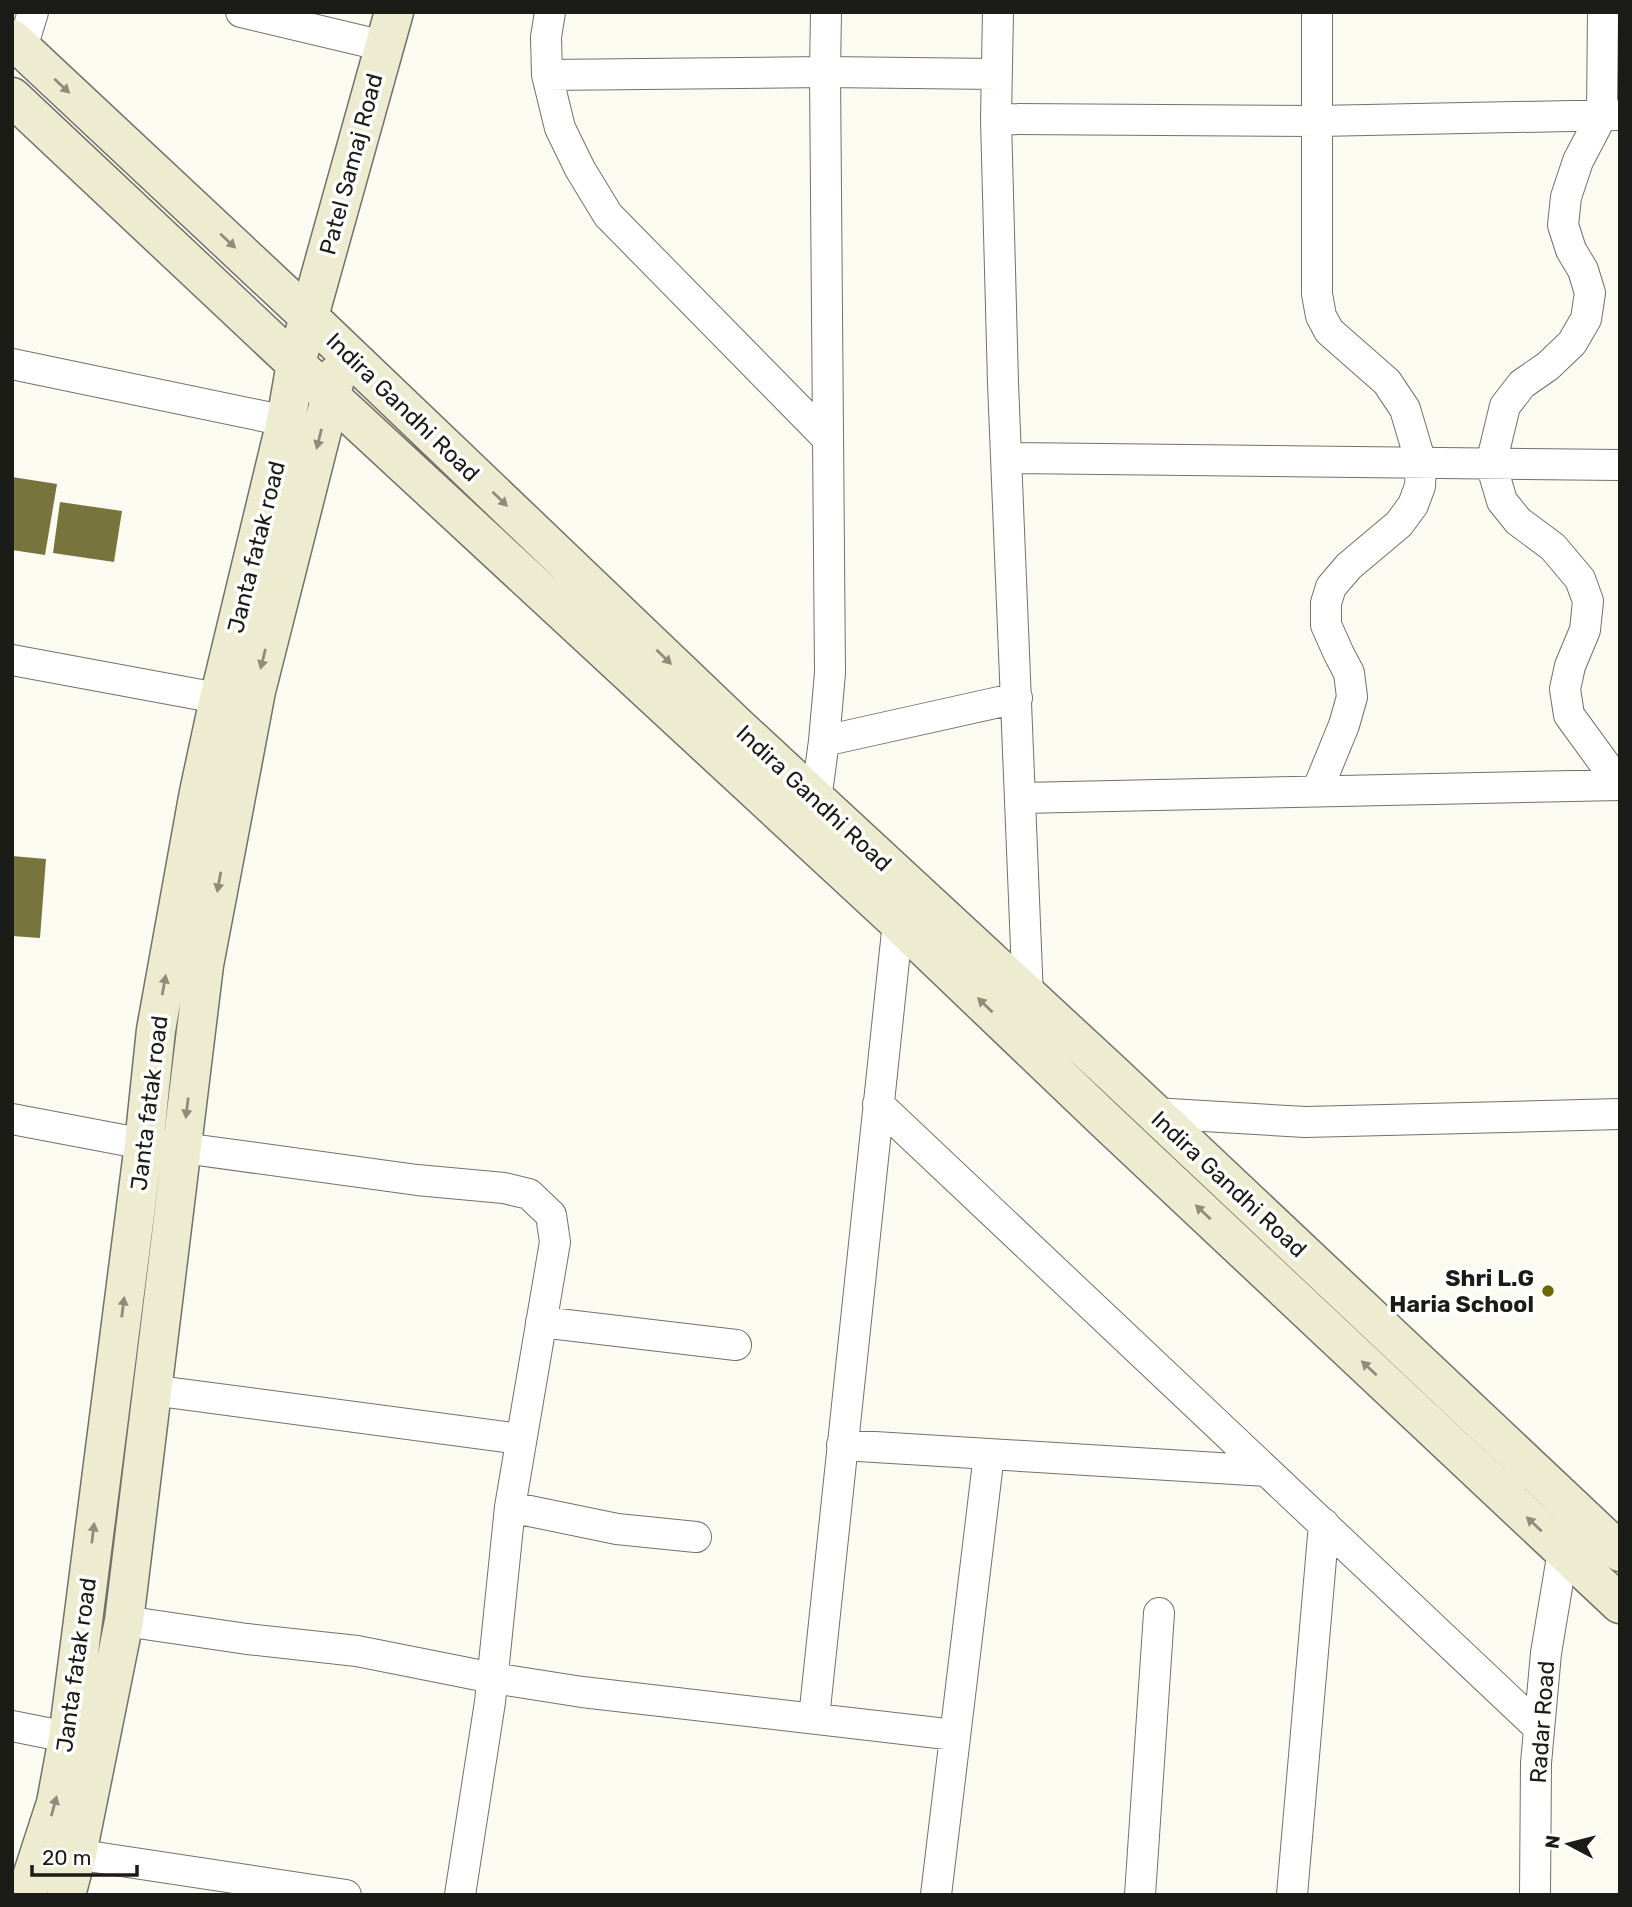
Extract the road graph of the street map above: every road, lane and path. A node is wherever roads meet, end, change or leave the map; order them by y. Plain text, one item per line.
1 (33, 12) edge
2 (242, 12) edge
3 (550, 12) edge
4 (826, 12) edge
5 (998, 12) edge
6 (1317, 12) edge
7 (1603, 12) edge
8 (389, 29) edge
9 (17, 44) edge
10 (825, 72) junction
11 (997, 74) junction
12 (547, 75) junction
13 (12, 97) edge
14 (1611, 115) edge
15 (996, 118) junction
16 (1318, 121) junction
17 (309, 317) junction
18 (343, 349) junction
19 (296, 363) junction
20 (12, 364) edge
21 (330, 396) junction
22 (286, 421) junction
23 (827, 438) junction
24 (1006, 458) junction
25 (1421, 463) junction
26 (1491, 464) junction
27 (1620, 465) edge
28 (12, 660) edge
29 (1017, 698) junction
30 (236, 702) junction
31 (824, 741) junction
32 (1620, 785) edge
33 (1317, 791) junction
34 (1021, 798) junction
35 (816, 800) junction
36 (810, 841) junction
37 (898, 922) junction
38 (1028, 997) junction
39 (1030, 1048) junction
40 (877, 1104) junction
41 (1153, 1113) junction
42 (1620, 1114) edge
43 (12, 1119) edge
44 (1128, 1142) junction
45 (144, 1144) junction
46 (183, 1147) junction
47 (541, 1322) junction
48 (736, 1345) dead end
49 (151, 1390) junction
50 (521, 1439) junction
51 (842, 1445) junction
52 (989, 1454) junction
53 (1267, 1471) junction
54 (510, 1507) junction
55 (1324, 1524) junction
56 (696, 1537) dead end
57 (1563, 1551) junction
58 (1620, 1552) edge
59 (1620, 1604) edge
60 (1159, 1613) dead end
61 (124, 1621) junction
62 (492, 1678) junction
63 (814, 1718) junction
64 (12, 1726) edge
65 (1539, 1728) junction
66 (955, 1735) junction
67 (84, 1740) junction
68 (59, 1852) junction
69 (26, 1895) edge
70 (66, 1895) edge
71 (346, 1895) edge
72 (460, 1895) edge
73 (936, 1895) edge
74 (1140, 1895) edge
75 (1292, 1895) edge
76 (1535, 1895) edge

1 - 9 street
2 - 8 street
3 - 12 street
4 - 10 street
5 - 11 street
6 - 16 street
7 - 14 street
8 - 17 main road, Patel Samaj Road
9 -> 17 main road, Indira Gandhi Road
10 - 11 street
10 - 12 street
10 - 23 street
11 - 15 street
12 - 23 street
13 - 19 main road, Indira Gandhi Road
14 - 16 street
14 - 26 street
15 - 16 street
15 - 24 street
16 - 25 street
17 - 18 main road, Indira Gandhi Road
17 - 19 main road, Janta fatak road
18 - 21 main road
18 -> 35 main road, Indira Gandhi Road
19 - 21 main road, Indira Gandhi Road
19 - 22 main road, Janta fatak road
20 - 22 street
21 -> 30 main road
21 - 36 main road, Indira Gandhi Road
22 - 30 main road, Janta fatak road
23 - 31 street
24 - 25 street
24 - 29 street
25 - 26 street
25 - 33 street
26 - 27 street
26 - 32 street
28 - 30 street
29 - 31 street
29 - 34 street
45 -> 30 main road, Janta fatak road
30 -> 46 main road
31 - 35 street
32 - 33 street
33 - 34 street
34 - 38 street
35 - 36 main road
35 - 38 main road, Indira Gandhi Road
36 - 37 main road, Indira Gandhi Road
39 -> 37 main road, Indira Gandhi Road
37 - 40 street
38 - 39 main road
38 - 41 main road, Indira Gandhi Road
39 - 44 main road, Indira Gandhi Road
40 - 51 street
40 - 53 street
41 - 42 street
41 - 44 main road
41 - 58 main road, Indira Gandhi Road
43 - 45 street
57 -> 44 main road, Indira Gandhi Road
45 - 46 street
67 -> 45 main road, Janta fatak road
46 - 47 street
46 - 49 main road
47 - 48 street
47 - 50 street
49 - 50 street
49 - 61 main road
50 - 54 street
51 - 52 street
51 - 63 street
52 - 53 street
52 - 66 street
53 - 55 street
54 - 56 street
54 - 62 street
55 - 65 street
55 - 75 street
57 - 59 main road, Indira Gandhi Road
57 - 65 street, Radar Road
60 - 74 street
61 - 62 street
61 - 67 main road
62 - 63 street
62 - 72 street
63 - 66 street
64 - 67 street
65 - 76 street, Radar Road
66 - 73 street
67 - 68 main road, Janta fatak road
68 - 69 main road, Janta fatak road
68 - 70 main road
68 - 71 street

